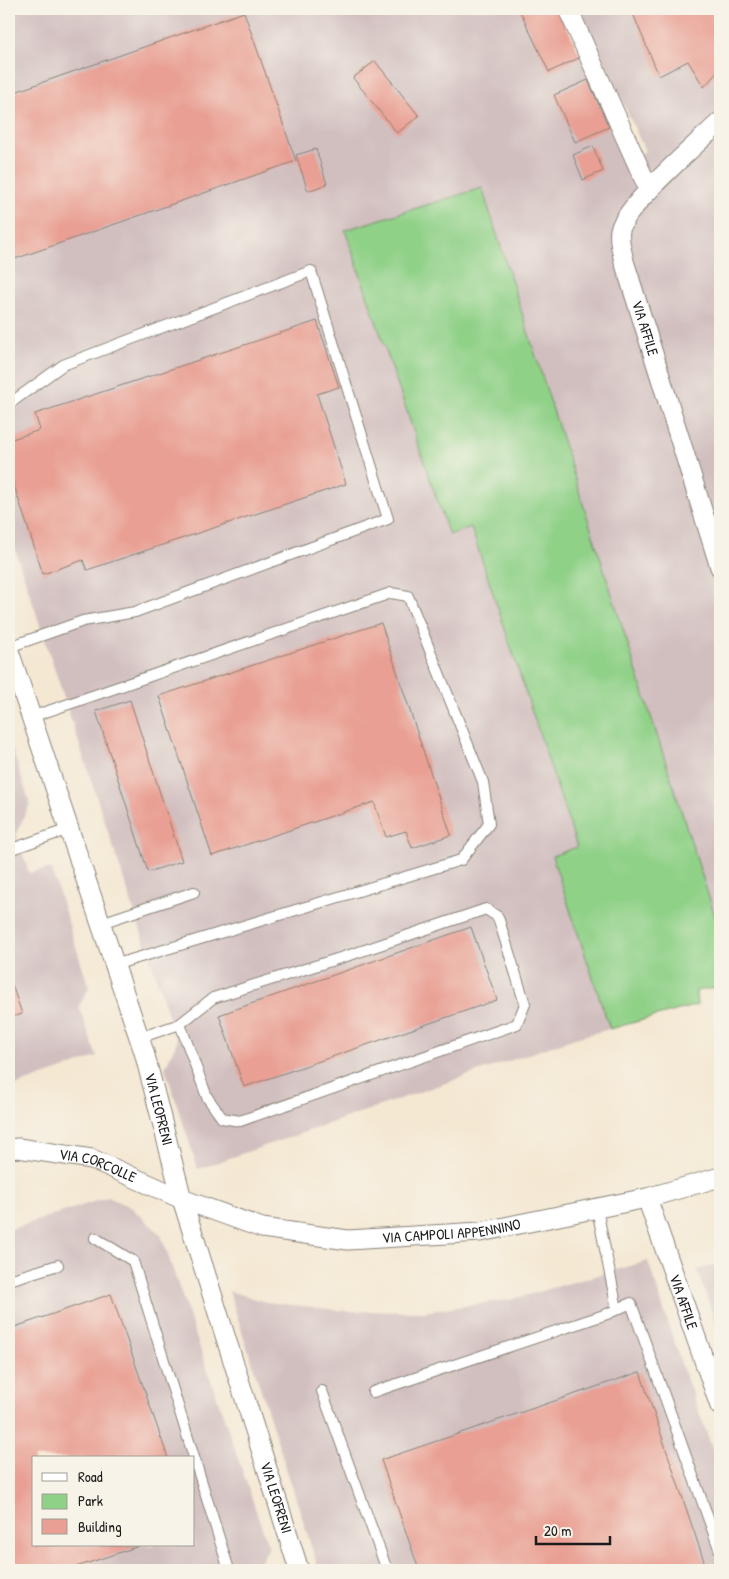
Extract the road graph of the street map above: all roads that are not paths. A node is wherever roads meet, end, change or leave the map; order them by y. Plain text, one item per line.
1 (568, 9) edge
2 (720, 122) edge
3 (649, 190) junction
4 (9, 404) edge
5 (720, 567) edge
6 (9, 647) edge
7 (9, 651) edge
8 (31, 717) junction
9 (69, 829) junction
10 (9, 850) edge
11 (194, 892) dead end
12 (101, 923) junction
13 (114, 965) junction
14 (180, 1024) junction
15 (139, 1038) junction
16 (9, 1149) edge
17 (720, 1177) edge
18 (647, 1198) junction
19 (182, 1199) junction
20 (597, 1209) junction
21 (95, 1238) dead end
22 (58, 1265) dead end
23 (9, 1280) edge
24 (617, 1309) junction
25 (322, 1391) dead end
26 (373, 1392) dead end
27 (720, 1406) edge
28 (194, 1456) edge
29 (195, 1461) edge
30 (720, 1551) edge
31 (229, 1570) edge
32 (299, 1570) edge
33 (387, 1570) edge

1 - 3 street
2 - 3 street, VIA AFFILE
3 - 5 street, VIA AFFILE
4 - 6 lane
7 - 8 street, VIA LEOFRENI
8 - 9 street, VIA LEOFRENI
8 - 13 lane
9 - 10 lane
9 - 12 street, VIA LEOFRENI
11 - 12 lane
12 - 13 street, VIA LEOFRENI
13 - 15 street, VIA LEOFRENI
14 - 14 lane
14 - 15 lane
15 - 19 street, VIA LEOFRENI
16 - 19 street, VIA CORCOLLE
17 - 18 street, VIA CAMPOLI APPENNINO
18 - 20 street, VIA CAMPOLI APPENNINO
18 - 27 street, VIA AFFILE
19 - 20 street, VIA CAMPOLI APPENNINO
19 - 32 street, VIA LEOFRENI
20 - 24 lane
21 - 28 lane
22 - 23 lane
24 - 26 lane
24 - 30 lane
25 - 33 lane
29 - 31 lane

